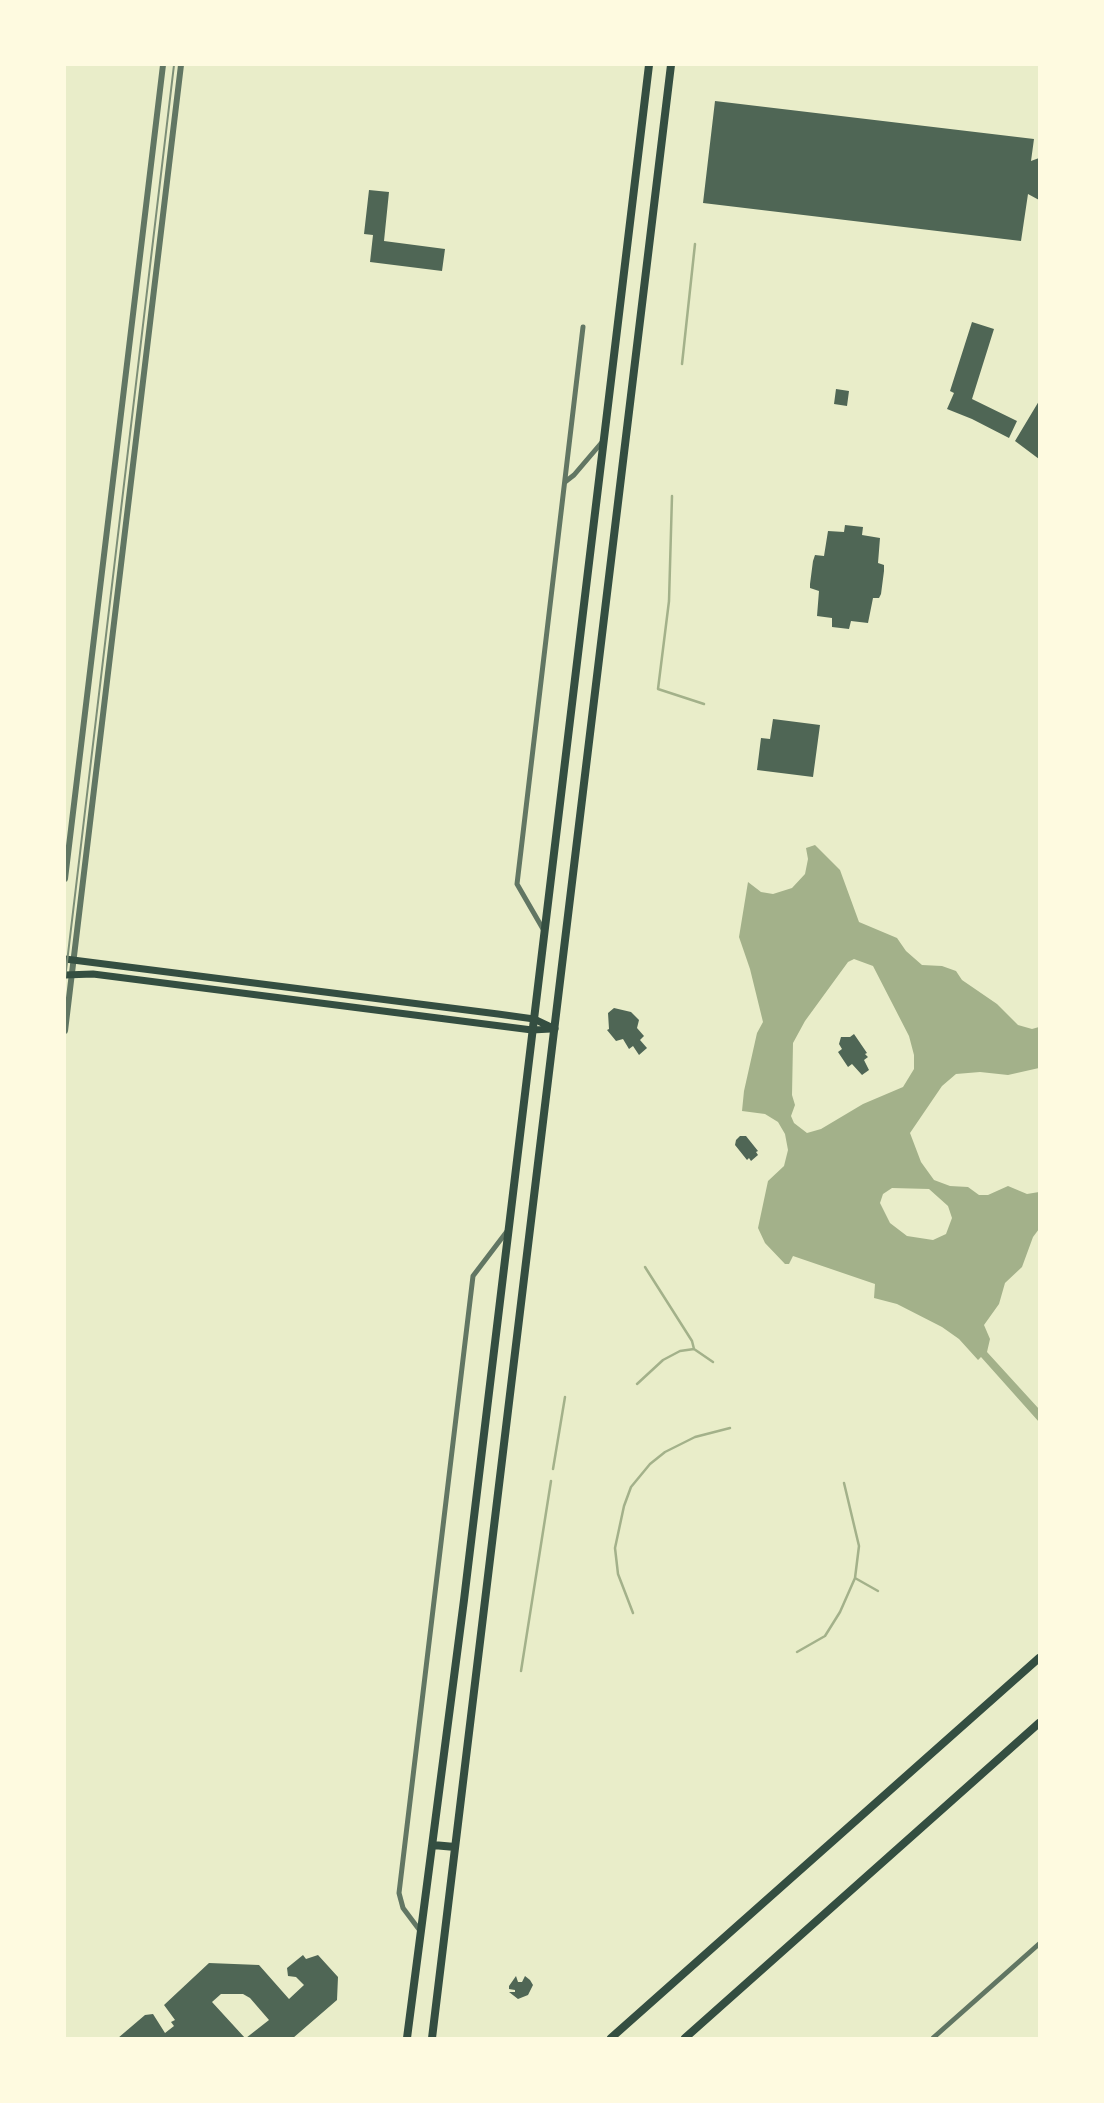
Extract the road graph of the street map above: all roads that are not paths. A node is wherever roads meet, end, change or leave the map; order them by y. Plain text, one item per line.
1 (163, 65) edge
2 (181, 65) edge
3 (649, 65) edge
4 (671, 65) edge
5 (583, 327) dead end
6 (603, 441) junction
7 (565, 482) junction
8 (76, 838) edge
9 (65, 878) edge
10 (544, 930) junction
11 (69, 960) edge
12 (68, 975) edge
13 (534, 1020) junction
14 (555, 1029) junction
15 (532, 1030) junction
16 (65, 1031) edge
17 (508, 1230) junction
18 (1039, 1658) edge
19 (1039, 1723) edge
20 (433, 1845) junction
21 (455, 1847) junction
22 (422, 1933) junction
23 (1039, 1944) edge
24 (407, 2038) edge
25 (432, 2038) edge
26 (611, 2038) edge
27 (685, 2038) edge
28 (933, 2038) edge

1 - 8 street
2 - 8 street
3 - 6 main road
4 - 14 main road
5 - 7 street
6 - 7 street
6 - 10 main road
7 - 10 street
8 - 9 street
8 - 11 street
10 - 13 main road
11 - 12 street
11 - 13 main road
12 - 15 main road
12 - 16 street
13 - 14 main road
13 - 15 main road
14 - 15 main road
14 - 21 main road
15 - 17 main road
17 - 20 main road
17 - 22 street
18 - 26 main road
19 - 27 main road
20 - 21 main road
20 - 22 main road
21 - 25 main road
22 - 24 main road
23 - 28 street

